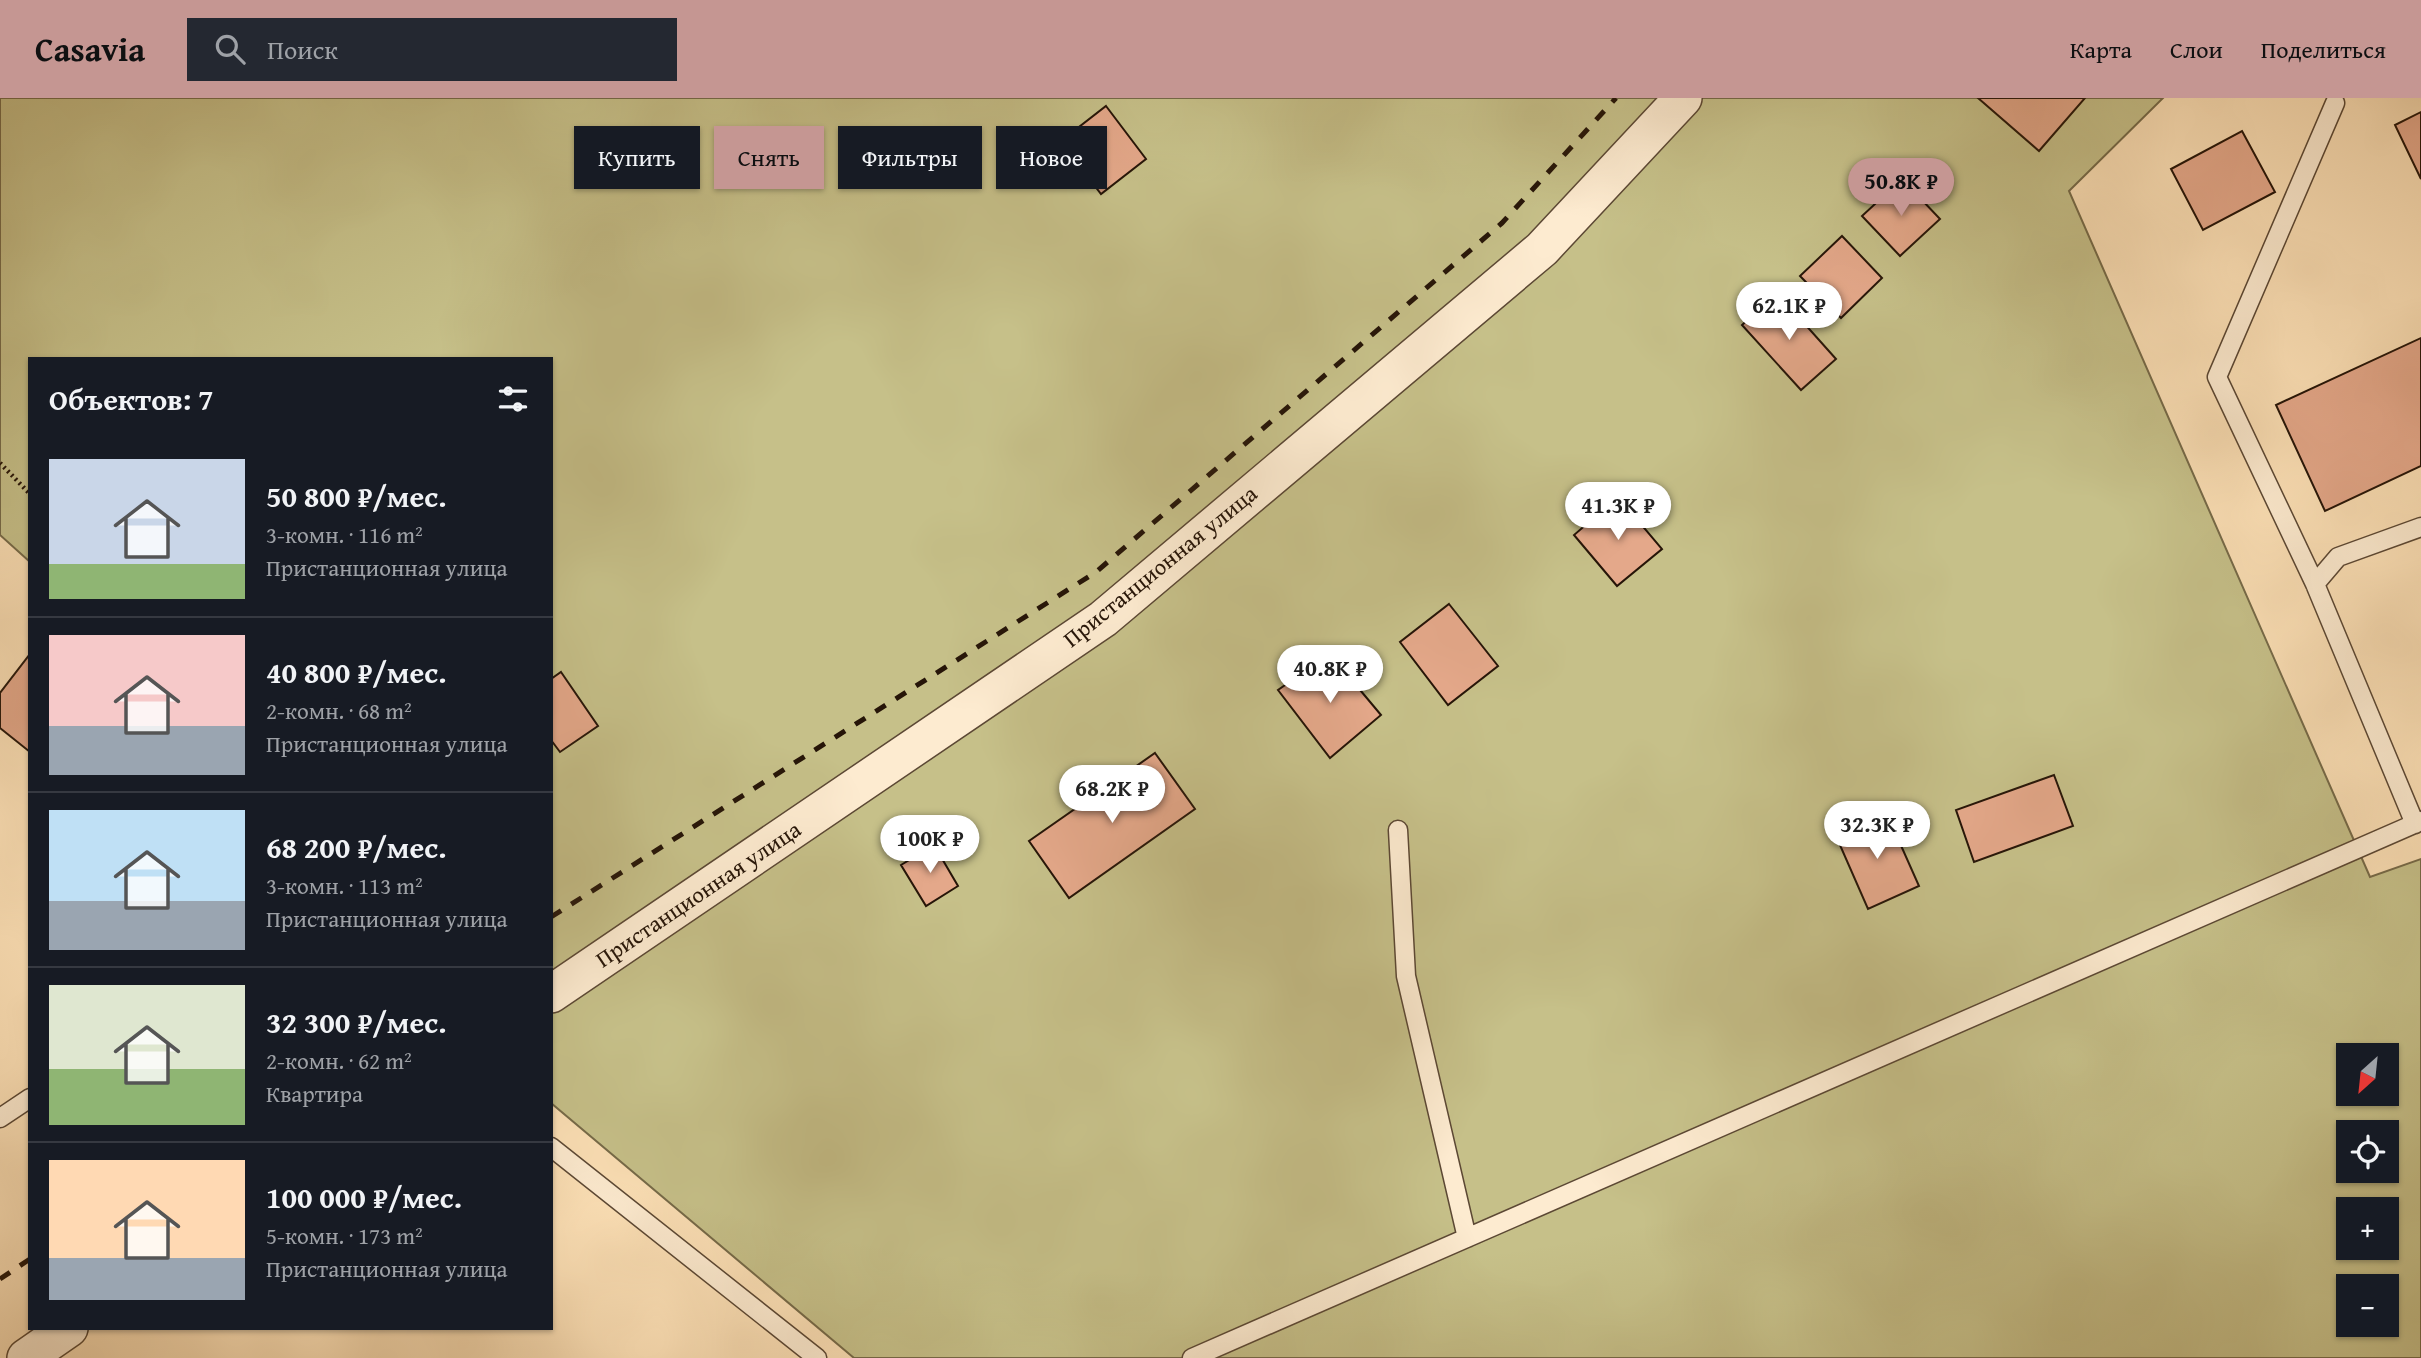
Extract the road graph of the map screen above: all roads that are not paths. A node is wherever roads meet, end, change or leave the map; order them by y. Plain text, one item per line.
1 (1683, 98) edge
2 (2335, 103) dead end
3 (2421, 527) edge
4 (2315, 584) junction
5 (2418, 823) edge
6 (1398, 830) dead end
7 (553, 993) edge
8 (28, 1099) edge
9 (0, 1118) edge
10 (553, 1149) edge
11 (1466, 1238) junction
12 (66, 1330) edge
13 (26, 1358) edge
14 (817, 1358) edge
15 (1192, 1358) edge

1 - 7 street, Пристанционная улица
2 - 4 lane
3 - 4 lane
4 - 5 lane
5 - 11 lane
6 - 11 lane
8 - 9 lane
10 - 14 lane
11 - 15 lane
12 - 13 street

